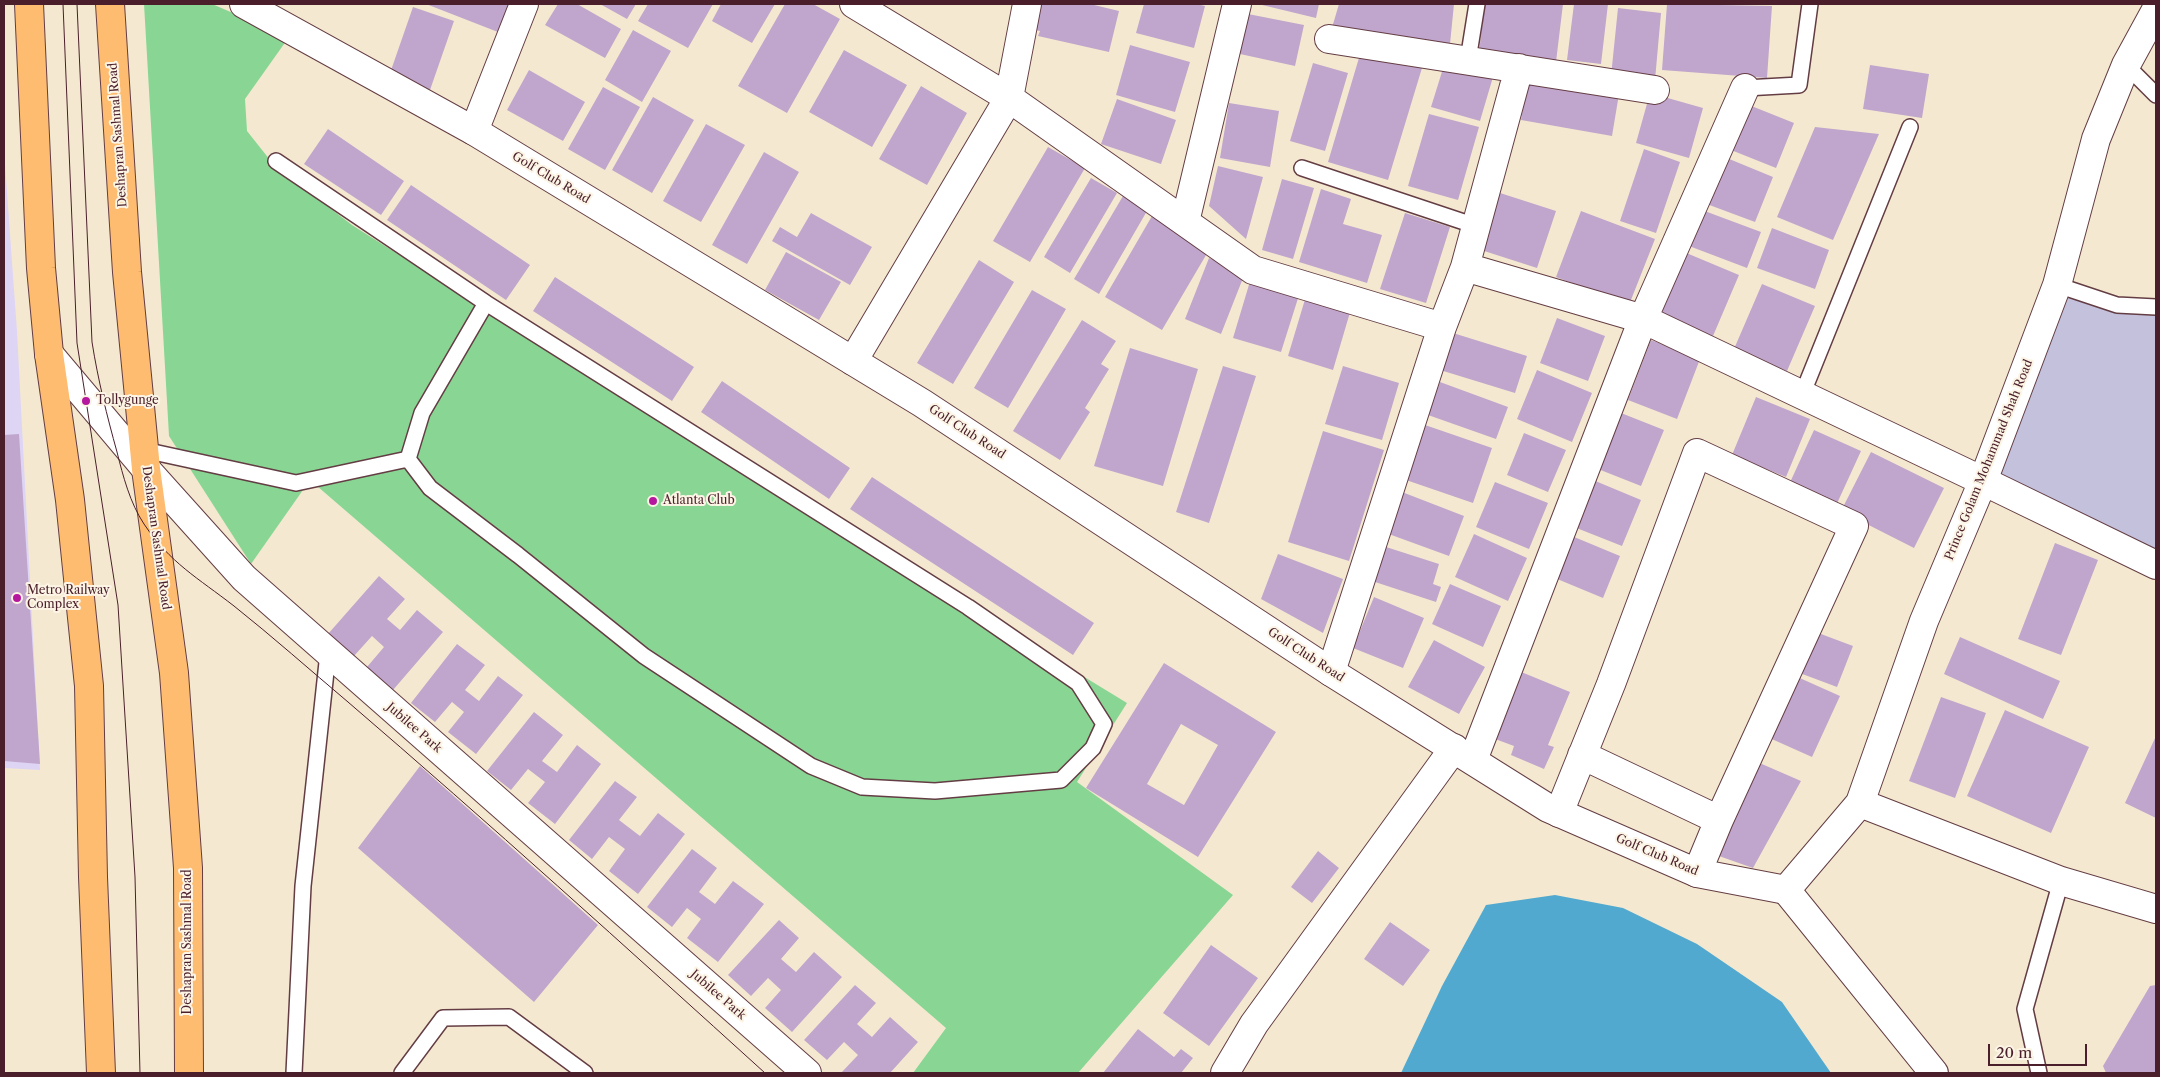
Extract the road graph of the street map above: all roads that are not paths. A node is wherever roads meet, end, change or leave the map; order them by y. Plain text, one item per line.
1 (29, 4) edge
2 (110, 4) edge
3 (244, 4) edge
4 (524, 4) edge
5 (854, 4) edge
6 (1027, 4) edge
7 (1237, 4) edge
8 (1477, 4) edge
9 (1810, 4) edge
10 (2156, 10) edge
11 (1329, 38) dead end
12 (1468, 60) junction
13 (2126, 65) junction
14 (1519, 68) junction
15 (1745, 88) joint
16 (1654, 90) dead end
17 (2156, 95) edge
18 (1009, 98) junction
19 (1910, 127) dead end
20 (474, 131) junction
21 (276, 161) dead end
22 (1302, 168) dead end
23 (1184, 222) junction
24 (1476, 226) junction
25 (1465, 267) junction
26 (2057, 285) junction
27 (486, 303) junction
28 (2156, 307) edge
29 (1643, 319) junction
30 (1442, 327) junction
31 (49, 354) junction
32 (853, 361) junction
33 (1802, 394) junction
34 (145, 459) junction
35 (408, 459) junction
36 (1983, 481) junction
37 (2156, 565) edge
38 (328, 653) junction
39 (1331, 672) junction
40 (1463, 754) junction
41 (1582, 756) junction
42 (1860, 803) junction
43 (1559, 813) junction
44 (1719, 820) junction
45 (1697, 873) junction
46 (2061, 881) junction
47 (1786, 890) junction
48 (2156, 909) edge
49 (101, 1073) edge
50 (189, 1073) edge
51 (294, 1073) edge
52 (402, 1073) edge
53 (585, 1073) edge
54 (807, 1073) edge
55 (1225, 1073) edge
56 (1934, 1073) edge
57 (2039, 1073) edge

1 - 31 main road
2 - 34 main road, Deshapran Sashmal Road
3 - 20 street, Golf Club Road
4 - 20 street
5 - 18 street
6 - 18 street
7 - 23 street
8 - 12 lane
9 - 15 lane
10 - 13 street, Prince Golam Mohammad Shah Road
11 - 12 street
12 - 14 street
13 - 17 lane
13 - 26 street, Prince Golam Mohammad Shah Road
14 - 16 street
14 - 24 street
15 - 29 street
18 - 23 street
18 - 32 street
19 - 33 lane
20 - 32 street, Golf Club Road
21 - 27 lane
22 - 24 lane
23 - 30 street
24 - 25 street
25 - 29 street
25 - 30 street
26 - 28 lane
26 - 36 street, Prince Golam Mohammad Shah Road
27 - 35 lane
27 - 35 lane
29 - 33 street
29 - 40 street
30 - 39 street
31 - 34 street, Jubilee Park
31 - 49 main road
32 - 39 street, Golf Club Road
33 - 36 street
34 - 35 lane
34 - 38 street, Jubilee Park
34 - 50 main road, Deshapran Sashmal Road
36 - 37 street
36 - 42 street, Prince Golam Mohammad Shah Road
38 - 51 lane
38 - 54 street, Jubilee Park
39 - 40 street, Golf Club Road
40 - 43 street, Golf Club Road
40 - 55 street
41 - 43 street
41 - 44 street
41 - 44 street
42 - 46 street
42 - 47 street, Prince Golam Mohammad Shah Road
43 - 45 street, Golf Club Road
44 - 45 street
45 - 47 street, Golf Club Road
46 - 48 street
46 - 57 lane
47 - 56 street
52 - 53 lane

